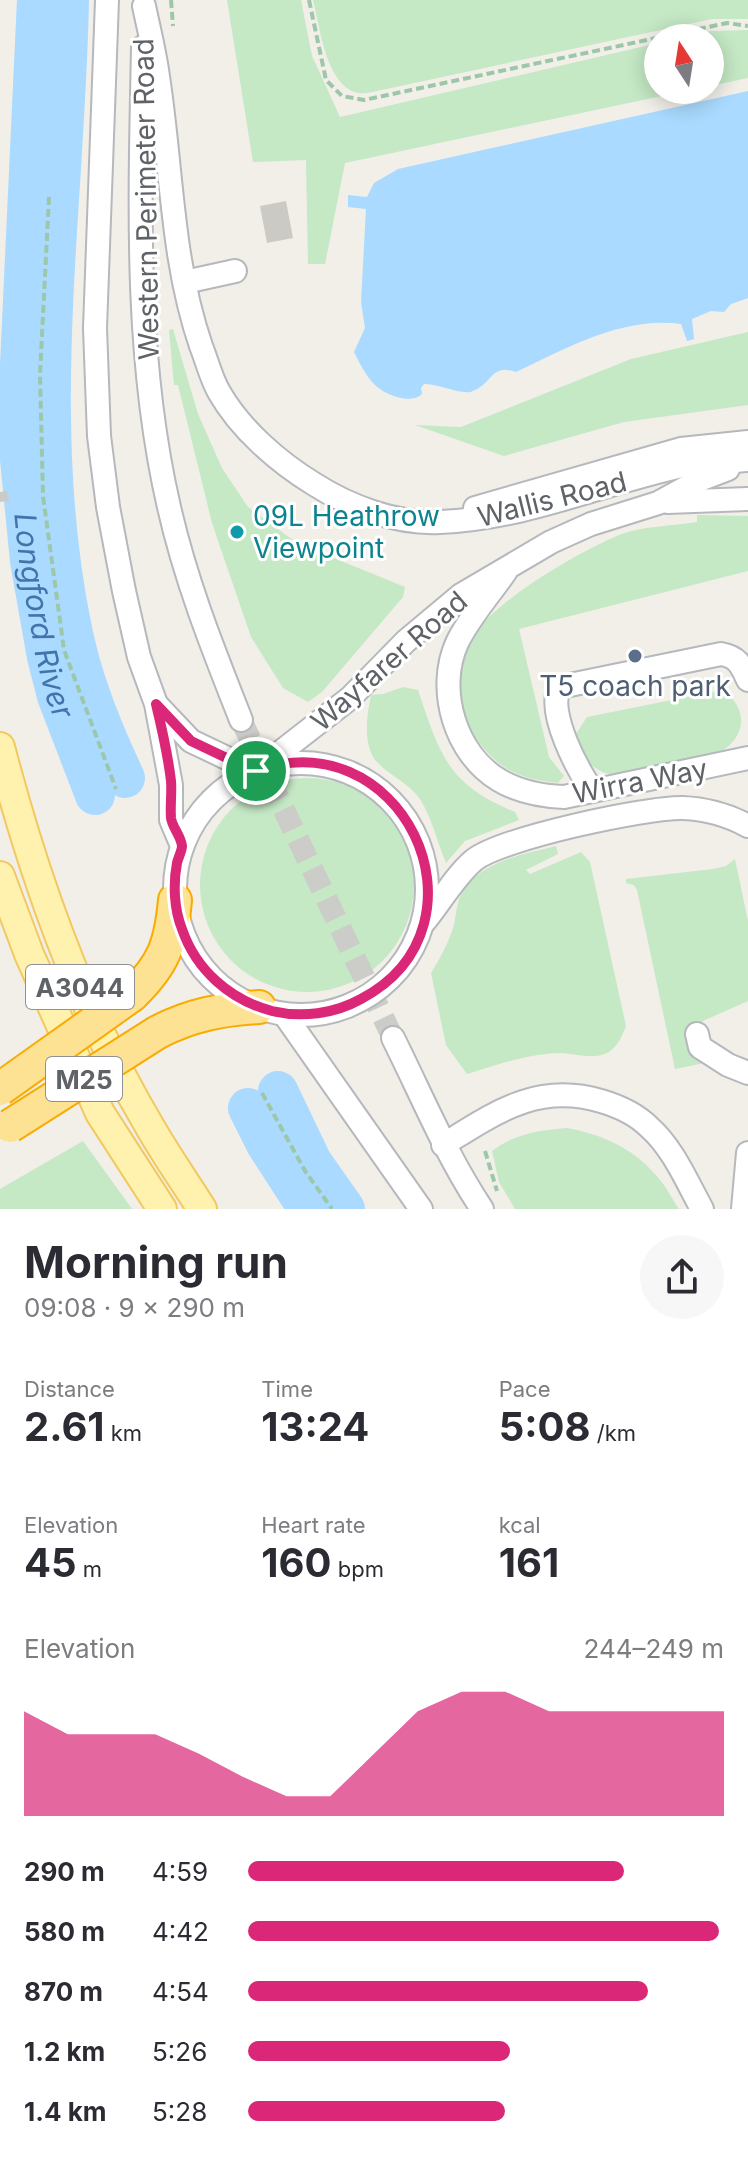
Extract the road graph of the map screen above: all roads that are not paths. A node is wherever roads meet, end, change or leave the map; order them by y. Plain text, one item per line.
1 (107, 0) edge
2 (144, 3) edge
3 (235, 271) dead end
4 (185, 282) junction
5 (748, 442) edge
6 (748, 461) edge
7 (748, 499) edge
8 (658, 503) junction
9 (437, 523) junction
10 (512, 563) junction
11 (748, 680) edge
12 (156, 704) junction
13 (241, 720) tunnel mouth
14 (0, 747) edge
15 (737, 761) edge
16 (252, 772) junction
17 (748, 780) edge
18 (593, 791) junction
19 (748, 826) edge
20 (182, 846) junction
21 (0, 876) edge
22 (175, 900) junction
23 (423, 923) junction
24 (272, 1010) junction
25 (697, 1034) dead end
26 (393, 1038) tunnel mouth
27 (748, 1073) edge
28 (0, 1089) edge
29 (5, 1130) edge
30 (443, 1145) junction
31 (748, 1153) edge
32 (491, 1203) edge
33 (162, 1209) edge
34 (202, 1209) edge
35 (421, 1209) edge
36 (702, 1209) edge
37 (743, 1209) edge

1 - 12 street, Western Perimeter Road
2 - 4 street, Wallis Road
2 - 13 street, Western Perimeter Road
3 - 4 street
4 - 9 street, Wallis Road
5 - 9 street
6 - 8 street, Wayfarer Road
6 - 9 street, Wallis Road
7 - 8 street, Wayfarer Road
8 - 10 street, Wayfarer Road
10 - 16 street, Wayfarer Road
10 - 18 street, Wirra Way
11 - 18 street
12 - 16 street, Western Perimeter Road
12 - 20 street, Western Perimeter Road
14 - 34 main road, A3044
15 - 17 street
15 - 18 street, Wirra Way
16 - 20 street
16 - 23 street
19 - 23 street
20 - 22 street
21 - 33 main road, A3044
22 - 24 street
22 - 28 highway, M25, bridge
23 - 24 street
24 - 29 highway, M25, bridge
24 - 35 street
25 - 27 street
26 - 30 street
30 - 32 street
30 - 36 street
31 - 37 street

